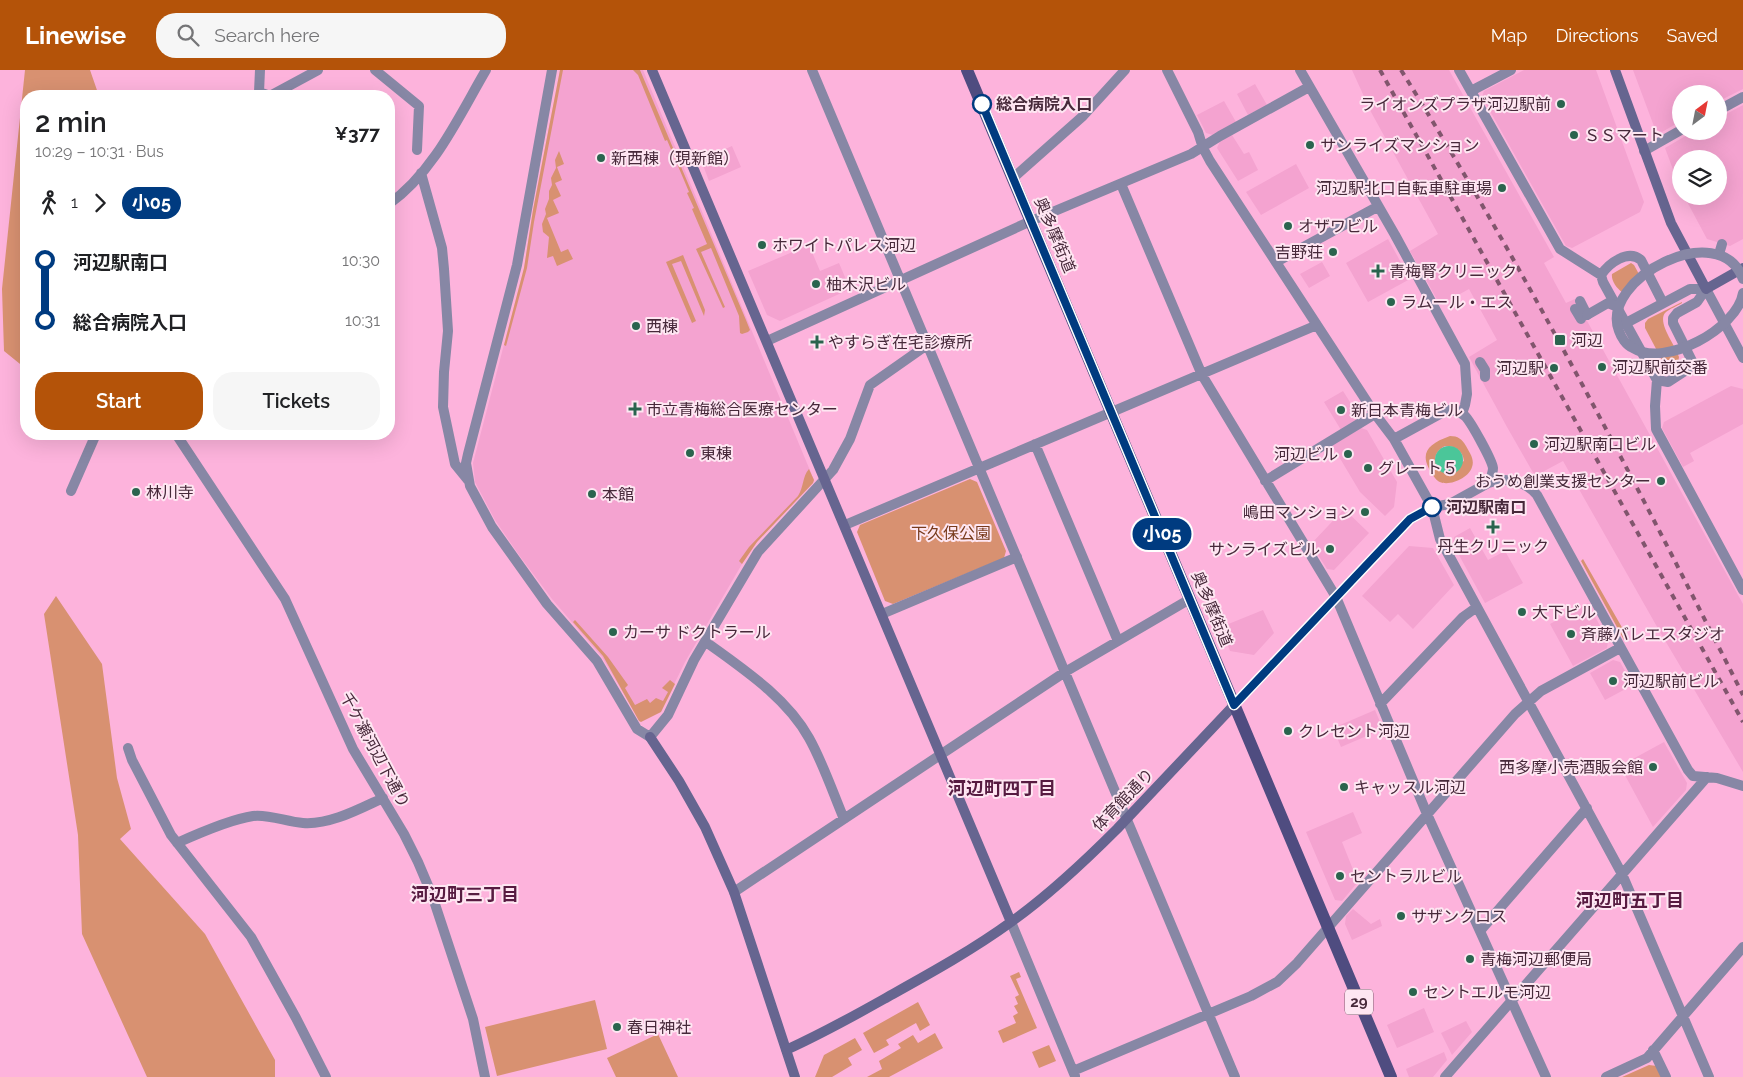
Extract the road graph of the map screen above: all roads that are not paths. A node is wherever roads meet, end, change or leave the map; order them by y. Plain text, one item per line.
1 (260, 70) edge
2 (318, 70) edge
3 (375, 70) edge
4 (486, 70) edge
5 (552, 70) edge
6 (812, 70) edge
7 (967, 70) edge
8 (1126, 70) edge
9 (1167, 70) edge
10 (1300, 70) edge
11 (1459, 70) edge
12 (1511, 70) edge
13 (1615, 70) edge
14 (655, 71) edge
15 (1310, 87) junction
16 (258, 90) edge
17 (281, 90) edge
18 (1471, 92) junction
19 (1743, 97) edge
20 (1728, 105) edge
21 (1672, 135) edge
22 (1203, 148) junction
23 (417, 150) dead end
24 (1644, 150) junction
25 (421, 173) junction
26 (1013, 178) junction
27 (1121, 184) junction
28 (395, 198) edge
29 (1377, 206) junction
30 (1031, 221) junction
31 (1276, 262) junction
32 (1743, 268) edge
33 (1601, 275) junction
34 (1743, 279) edge
35 (900, 281) junction
36 (1706, 289) junction
37 (1743, 292) edge
38 (1743, 297) edge
39 (1663, 304) junction
40 (1618, 307) junction
41 (1581, 319) dead end
42 (1626, 323) junction
43 (1317, 325) junction
44 (767, 341) junction
45 (927, 345) junction
46 (1743, 358) edge
47 (1480, 362) dead end
48 (1202, 374) junction
49 (1485, 377) dead end
50 (1657, 380) junction
51 (1111, 412) junction
52 (1375, 414) junction
53 (1462, 414) junction
54 (93, 440) edge
55 (180, 440) edge
56 (1394, 440) junction
57 (1035, 444) junction
58 (979, 468) junction
59 (468, 480) junction
60 (826, 480) junction
61 (1265, 481) junction
62 (1488, 483) junction
63 (71, 491) dead end
64 (1432, 507) junction
65 (845, 525) junction
66 (1017, 557) junction
67 (1743, 590) edge
68 (1336, 597) junction
69 (1190, 599) junction
70 (1477, 607) junction
71 (882, 614) junction
72 (1118, 641) junction
73 (706, 642) junction
74 (1620, 648) junction
75 (1065, 672) junction
76 (1529, 701) junction
77 (1380, 704) junction
78 (1234, 705) junction
79 (650, 737) junction
80 (128, 748) dead end
81 (941, 756) junction
82 (1707, 777) junction
83 (1743, 786) edge
84 (383, 798) junction
85 (1587, 808) junction
86 (1427, 814) junction
87 (1127, 818) junction
88 (844, 819) junction
89 (177, 843) junction
90 (1622, 874) junction
91 (734, 892) junction
92 (1011, 922) junction
93 (1328, 928) junction
94 (1480, 931) junction
95 (1743, 947) edge
96 (1512, 1001) junction
97 (1209, 1014) junction
98 (1683, 1016) junction
99 (786, 1050) junction
100 (1654, 1050) junction
101 (1075, 1074) edge
102 (326, 1077) edge
103 (485, 1077) edge
104 (795, 1077) edge
105 (1235, 1077) edge
106 (1391, 1077) edge
107 (1446, 1077) edge
108 (1546, 1077) edge
109 (1606, 1077) edge
110 (1666, 1077) edge
111 (1709, 1077) edge

1 - 16 street
2 - 17 street
3 - 23 street
4 - 25 street
5 - 59 street
6 - 35 street
7 - 26 main road, 奥多摩街道 / 29
8 - 26 street
9 - 22 street
10 - 15 street
11 - 18 street
12 - 18 street
13 - 24 street
14 - 44 street
15 - 22 street
15 - 29 street
18 - 33 street
19 - 20 street
21 - 24 street
22 - 27 street
22 - 31 street
24 - 36 street
25 - 28 street
25 - 59 street
26 - 30 main road, 奥多摩街道 / 29
27 - 30 street
27 - 48 street
29 - 31 street
29 - 53 street
30 - 35 street
30 - 51 main road, 奥多摩街道 / 29
31 - 43 street
32 - 36 street
33 - 39 street
33 - 42 street
34 - 40 street, bridge
35 - 44 street
35 - 45 street
36 - 39 street
36 - 46 street
36 - 50 street
37 - 38 street, bridge
38 - 40 street, bridge
39 - 42 street
40 - 41 street, bridge
42 - 50 street
43 - 48 street
43 - 52 street
44 - 60 street
45 - 58 street
45 - 60 street
47 - 49 street
48 - 51 street
48 - 61 street
50 - 67 street
51 - 57 street
51 - 69 main road, 奥多摩街道 / 29
52 - 56 street
52 - 61 street
53 - 56 street
53 - 62 street
54 - 63 street
55 - 84 street, 千ケ瀬河辺下通り
56 - 64 street
57 - 58 street
57 - 72 street
58 - 65 street
58 - 66 street
59 - 79 street
60 - 65 street
60 - 73 street
61 - 68 street
62 - 64 street
62 - 74 street
64 - 68 street, 体育館通り
64 - 70 street
65 - 71 street
66 - 71 street
66 - 75 street
68 - 77 street
68 - 78 street, 体育館通り
69 - 72 street
69 - 78 main road, 奥多摩街道 / 29
70 - 76 street
70 - 77 street
71 - 81 street
72 - 75 street
73 - 79 street
73 - 88 street
74 - 76 street
74 - 82 street
75 - 81 street
75 - 87 street
76 - 85 street
76 - 86 street
77 - 86 street
78 - 87 street, 体育館通り
78 - 93 main road, 奥多摩街道 / 29
79 - 91 street
80 - 89 street
81 - 88 street
81 - 92 street
82 - 83 street
82 - 90 street
84 - 89 street
84 - 103 street, 千ケ瀬河辺下通り
85 - 90 street
85 - 94 street
86 - 93 street
86 - 94 street
87 - 92 street, 体育館通り
87 - 97 street
88 - 91 street
89 - 102 street
90 - 96 street
90 - 98 street
91 - 99 street
92 - 99 street, 体育館通り
92 - 101 street
93 - 97 street
93 - 106 main road, 奥多摩街道 / 29
94 - 96 street
95 - 98 street
96 - 107 street
96 - 108 street
97 - 101 street
97 - 105 street
98 - 100 street
98 - 111 street
99 - 104 street
100 - 109 street
100 - 110 street

